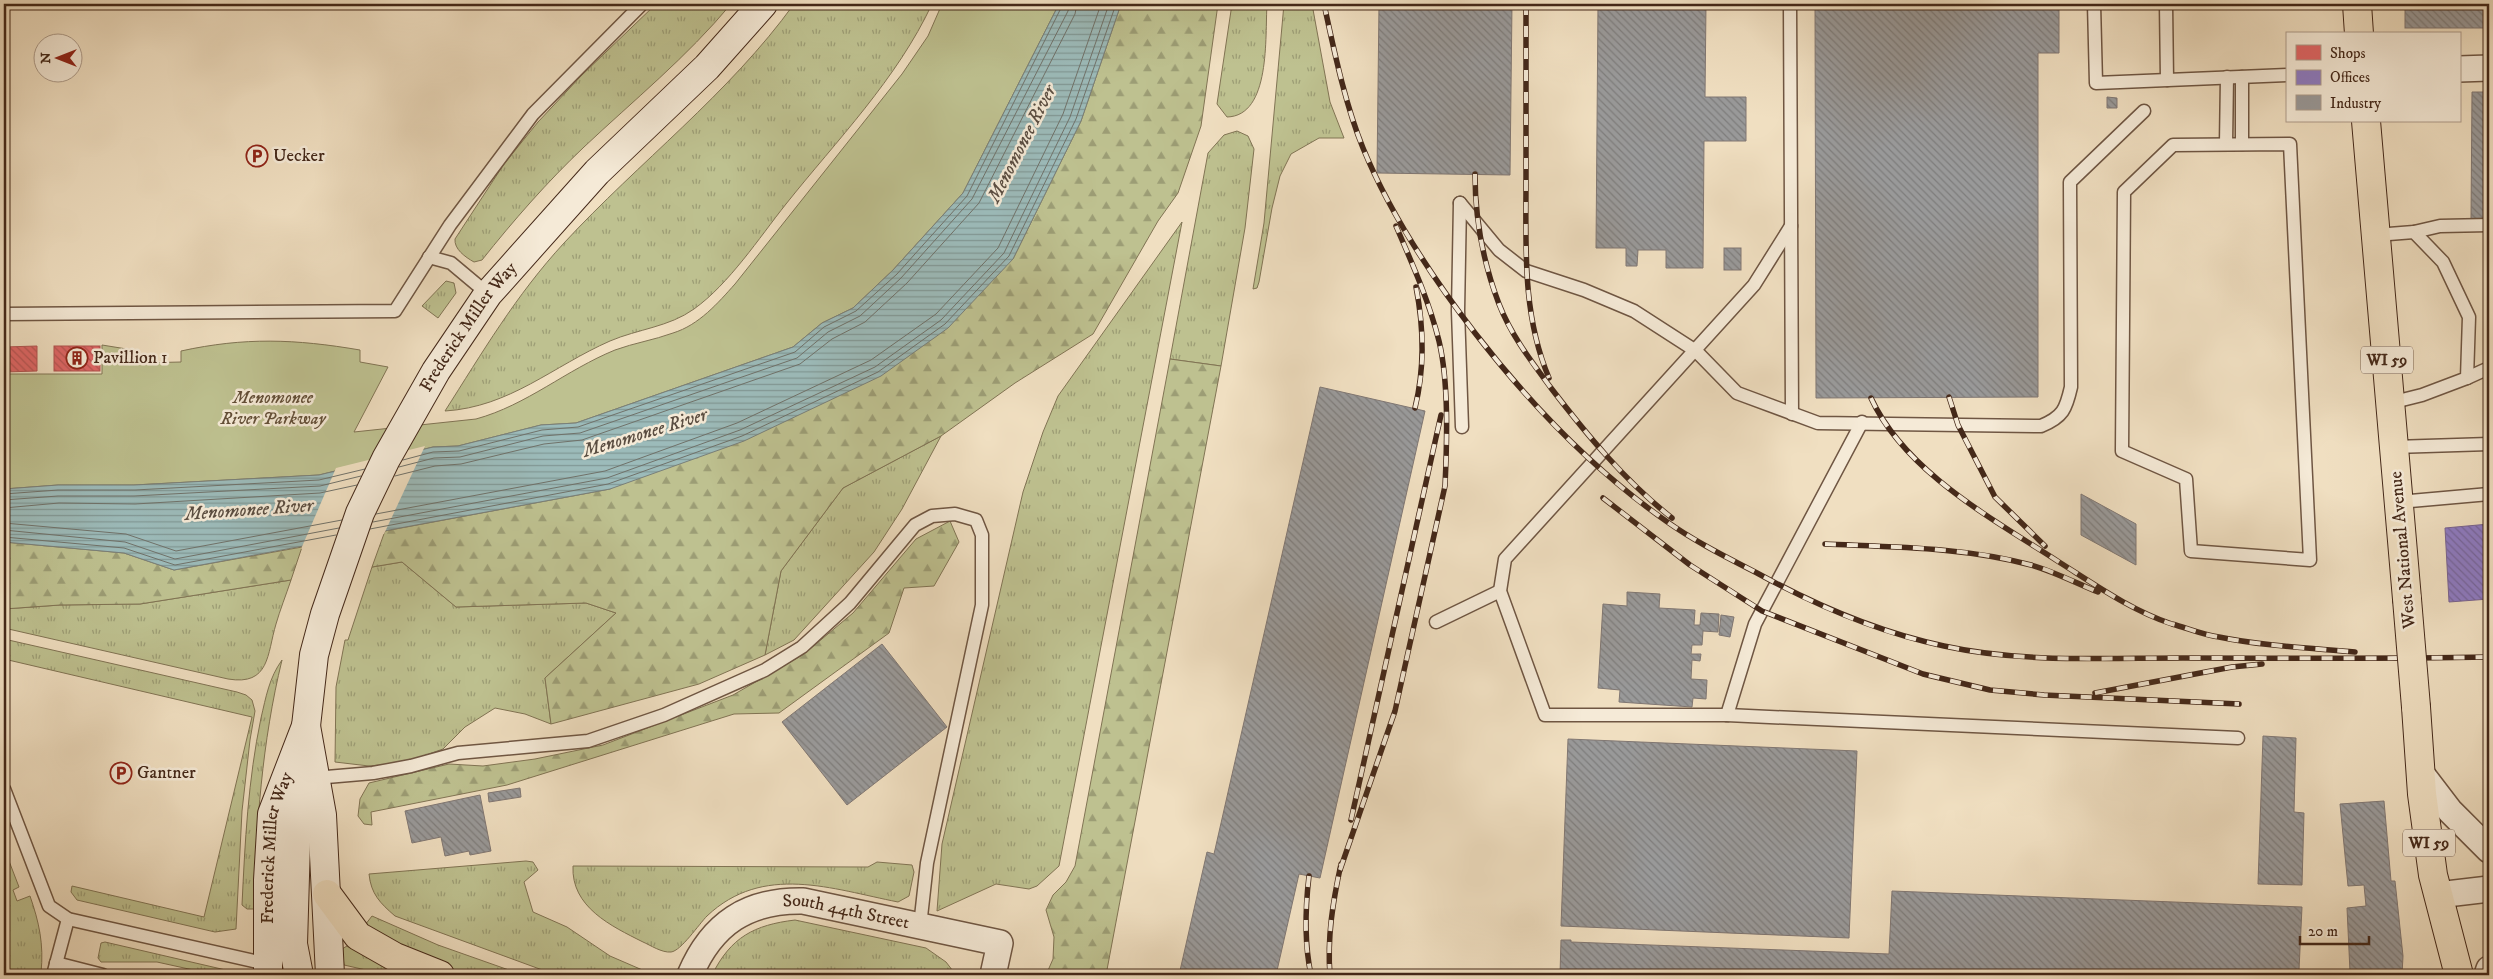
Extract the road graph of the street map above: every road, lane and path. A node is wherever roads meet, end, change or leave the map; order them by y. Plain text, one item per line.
1 (642, 4) edge
2 (764, 4) edge
3 (1790, 4) edge
4 (2094, 4) edge
5 (2166, 4) edge
6 (2357, 4) edge
7 (2359, 32) edge
8 (2489, 68) edge
9 (2460, 69) edge
10 (2286, 75) edge
11 (2227, 77) junction
12 (2242, 77) junction
13 (2167, 80) junction
14 (2144, 111) dead end
15 (2366, 122) edge
16 (2226, 144) junction
17 (2242, 144) junction
18 (2489, 225) edge
19 (1791, 226) junction
20 (2414, 232) junction
21 (2376, 235) junction
22 (429, 258) junction
23 (488, 294) junction
24 (4, 314) edge
25 (1696, 351) junction
26 (2489, 368) edge
27 (2467, 378) junction
28 (2390, 403) junction
29 (1792, 414) junction
30 (1862, 422) junction
31 (1462, 427) dead end
32 (2489, 444) edge
33 (2394, 448) junction
34 (2489, 494) edge
35 (2399, 502) junction
36 (1500, 591) junction
37 (1436, 622) dead end
38 (1727, 715) junction
39 (306, 726) junction
40 (2238, 738) dead end
41 (2420, 773) junction
42 (315, 778) junction
43 (4, 789) edge
44 (2489, 850) edge
45 (2489, 889) edge
46 (327, 894) junction
47 (2438, 895) junction
48 (68, 919) junction
49 (920, 926) junction
50 (55, 969) edge
51 (2489, 969) edge
52 (286, 973) edge
53 (103, 975) edge
54 (330, 975) edge
55 (440, 975) edge
56 (690, 975) edge
57 (993, 975) edge
58 (2459, 975) edge
59 (2487, 975) edge

1 - 22 lane
2 - 23 street, Frederick Miller Way
3 - 19 lane
4 - 13 lane
5 - 13 lane
6 - 7 main road
8 - 9 street
10 - 12 lane
11 - 12 lane
11 - 13 lane
11 - 16 lane
12 - 17 lane
14 - 30 lane
15 - 21 main road, West National Avenue / WI 59
16 - 17 lane
16 - 17 lane
18 - 20 lane
19 - 25 lane
19 - 29 lane
20 - 21 lane
20 - 27 lane
21 - 28 main road, West National Avenue / WI 59
22 - 23 lane
22 - 24 lane
23 - 39 street, Frederick Miller Way
25 - 29 lane
25 - 31 lane
25 - 36 lane
26 - 27 lane
27 - 28 lane
28 - 33 main road, West National Avenue / WI 59
29 - 30 lane
30 - 38 lane
32 - 33 lane
33 - 35 main road, West National Avenue / WI 59
34 - 35 lane
35 - 41 main road, West National Avenue / WI 59, bridge
36 - 37 lane
36 - 38 lane
38 - 40 lane
39 - 42 street, Frederick Miller Way
39 - 52 street, Frederick Miller Way
41 - 44 street
41 - 47 main road, West National Avenue / WI 59
42 - 46 street, Frederick Miller Way
42 - 49 lane
43 - 48 lane
45 - 47 street
46 - 54 street, Frederick Miller Way
46 - 55 main road
47 - 58 main road, West National Avenue / WI 59
48 - 50 lane
48 - 52 lane
49 - 56 street, South 44th Street
49 - 57 street, South 44th Street
50 - 53 lane
51 - 59 street

